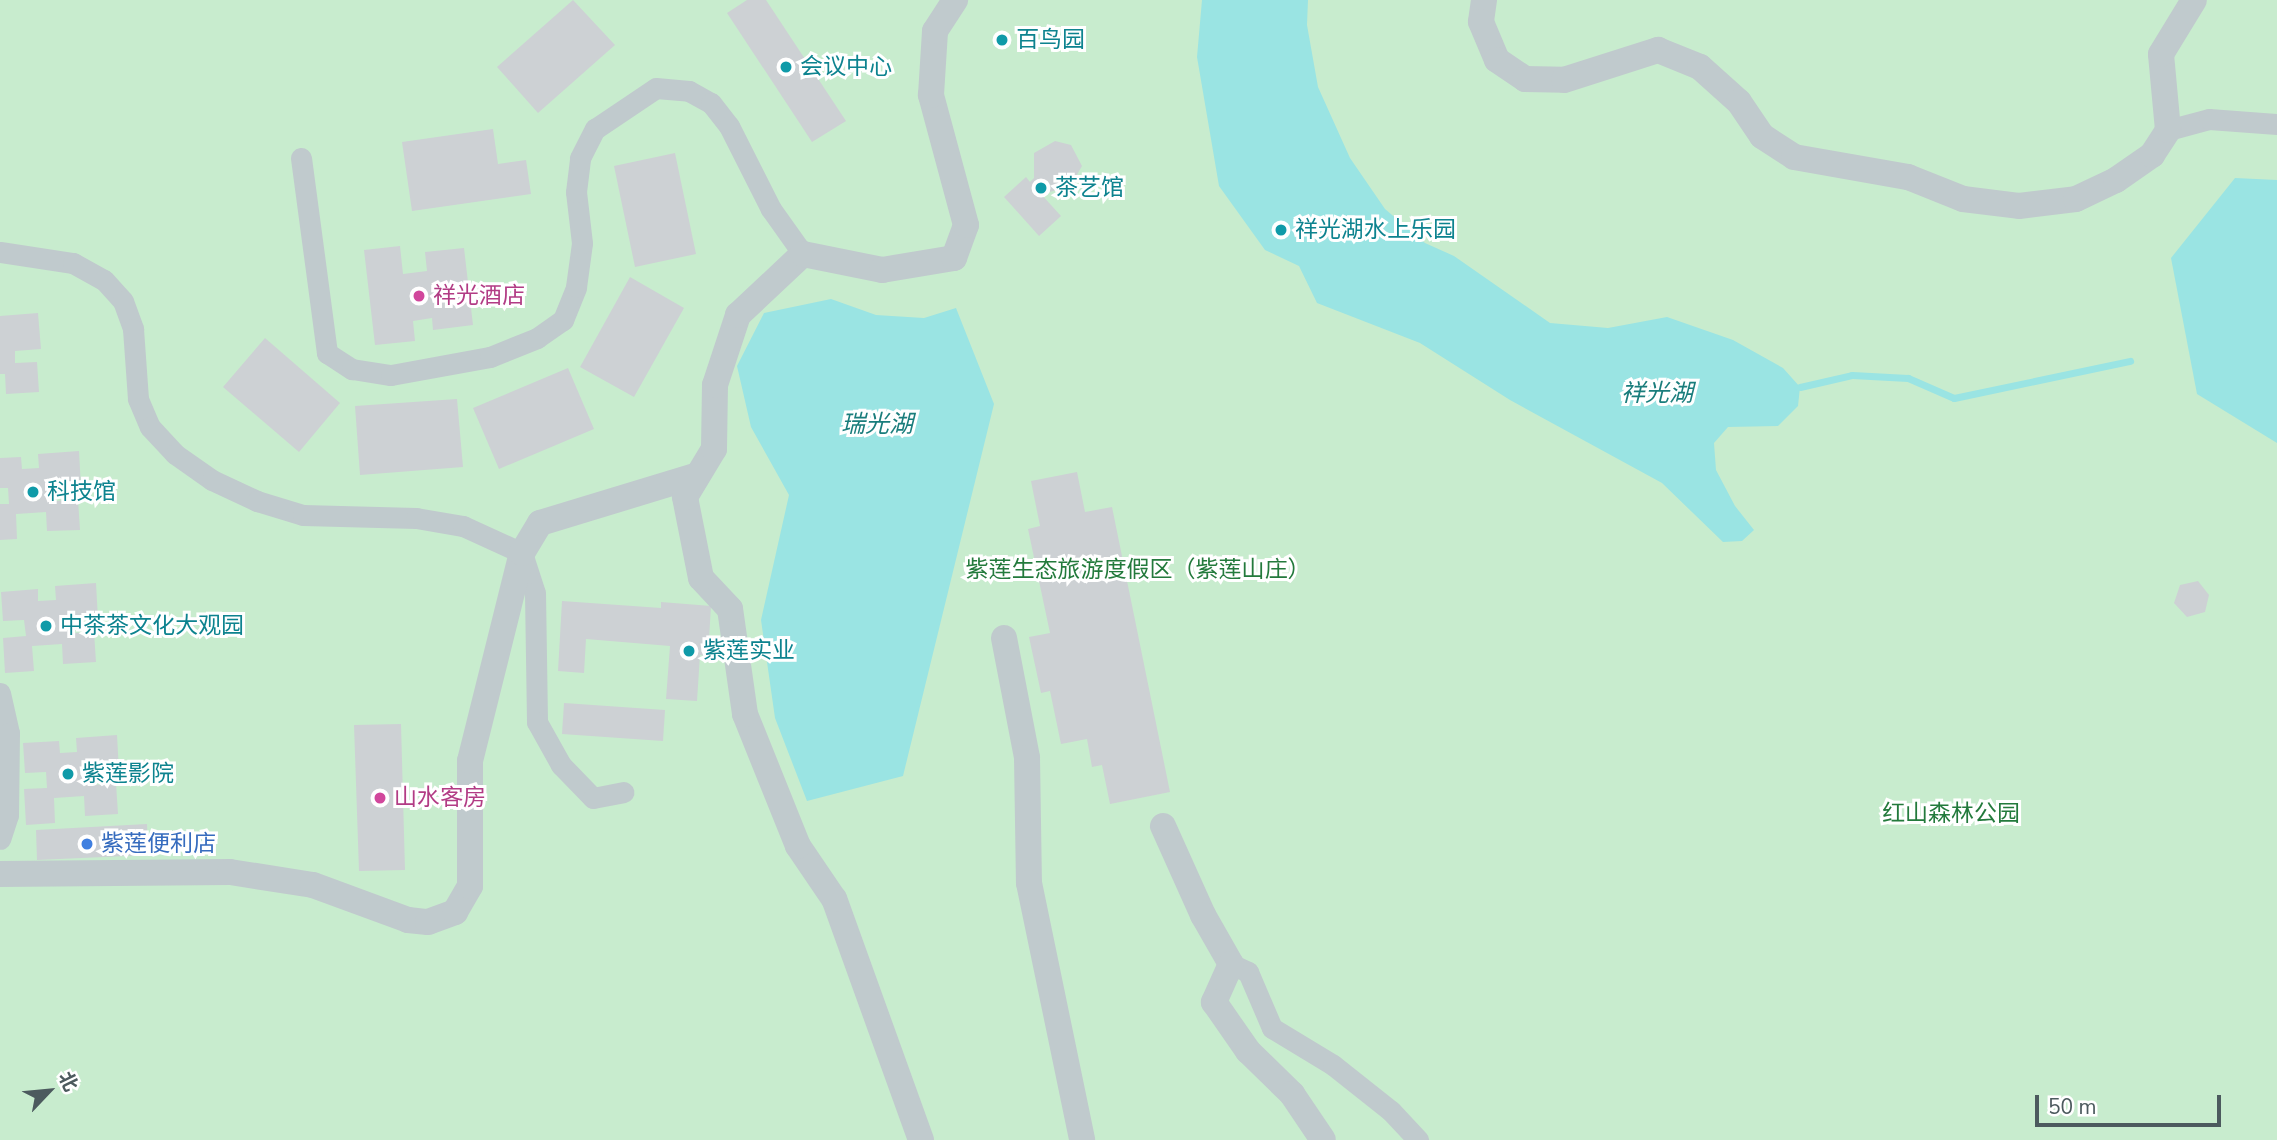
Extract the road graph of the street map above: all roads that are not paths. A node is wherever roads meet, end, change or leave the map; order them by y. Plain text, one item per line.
1 (956, 0) edge
2 (1484, 0) edge
3 (2194, 0) edge
4 (2277, 124) edge
5 (2168, 130) junction
6 (301, 158) dead end
7 (0, 252) edge
8 (803, 254) junction
9 (695, 476) junction
10 (522, 552) junction
11 (1004, 638) dead end
12 (0, 692) edge
13 (623, 792) dead end
14 (1163, 826) dead end
15 (0, 839) edge
16 (0, 874) edge
17 (1231, 964) junction
18 (921, 1140) edge
19 (1082, 1140) edge
20 (1323, 1140) edge
21 (1418, 1140) edge

1 - 8 street
2 - 5 street
3 - 5 street
4 - 5 street
6 - 8 street
7 - 10 street
8 - 9 street
9 - 10 street
9 - 18 street
10 - 13 street
10 - 16 street
11 - 19 street
12 - 15 street
14 - 17 street
17 - 20 street
17 - 21 street

